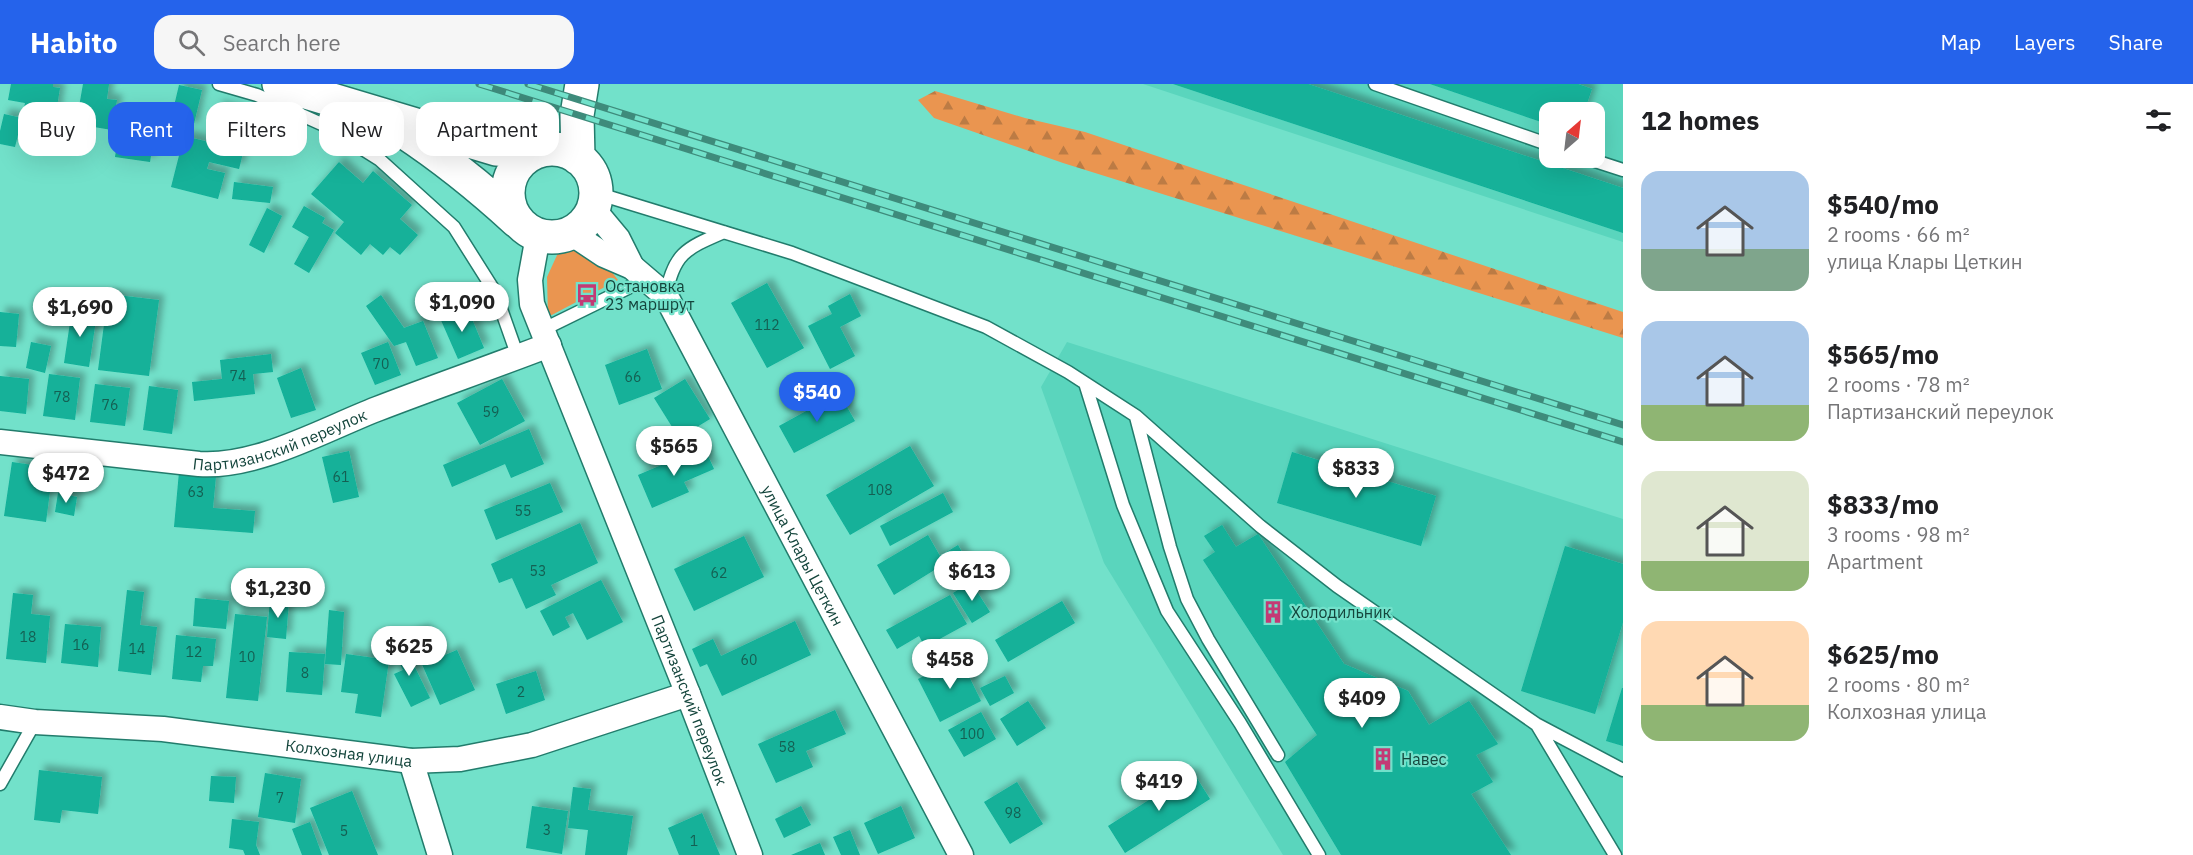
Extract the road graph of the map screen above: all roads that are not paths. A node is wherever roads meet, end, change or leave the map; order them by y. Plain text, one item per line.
1 (219, 84) edge
2 (279, 84) edge
3 (564, 84) edge
4 (582, 84) edge
5 (1375, 84) edge
6 (341, 102) edge
7 (558, 102) edge
8 (404, 132) edge
9 (1539, 141) edge
10 (559, 149) edge
11 (527, 156) edge
12 (578, 158) junction
13 (1605, 164) edge
14 (1623, 170) edge
15 (594, 201) junction
16 (528, 229) junction
17 (724, 232) junction
18 (571, 233) junction
19 (639, 273) junction
20 (666, 296) junction
21 (545, 338) junction
22 (518, 357) junction
23 (1085, 383) junction
24 (1136, 416) junction
25 (0, 442) edge
26 (688, 694) junction
27 (0, 717) edge
28 (35, 722) junction
29 (1536, 724) junction
30 (1278, 755) dead end
31 (411, 761) junction
32 (1623, 770) edge
33 (0, 784) edge
34 (440, 855) edge
35 (750, 855) edge
36 (961, 855) edge
37 (1319, 855) edge
38 (1615, 855) edge

1 - 22 lane
2 - 6 main road
3 - 7 main road
4 - 12 main road
5 - 9 lane
8 - 16 main road
10 - 12 main road
11 - 16 main road
12 - 15 main road
13 - 14 lane
15 - 17 lane
15 - 18 main road
15 - 19 street, улица Клары Цеткин
16 - 18 main road
16 - 21 street, Партизанский переулок
17 - 20 lane
17 - 23 lane
18 - 19 street, улица Клары Цеткин
19 - 20 street, улица Клары Цеткин
19 - 21 lane
20 - 36 street, улица Клары Цеткин
21 - 22 street, Партизанский переулок
21 - 26 street, Партизанский переулок
22 - 25 street, Партизанский переулок
23 - 24 lane
23 - 37 lane
24 - 29 lane
24 - 30 lane
26 - 31 street, Колхозная улица
26 - 35 street, Партизанский переулок
27 - 28 street, Колхозная улица
28 - 31 street, Колхозная улица
28 - 33 lane
29 - 32 lane
29 - 38 lane
31 - 34 street

